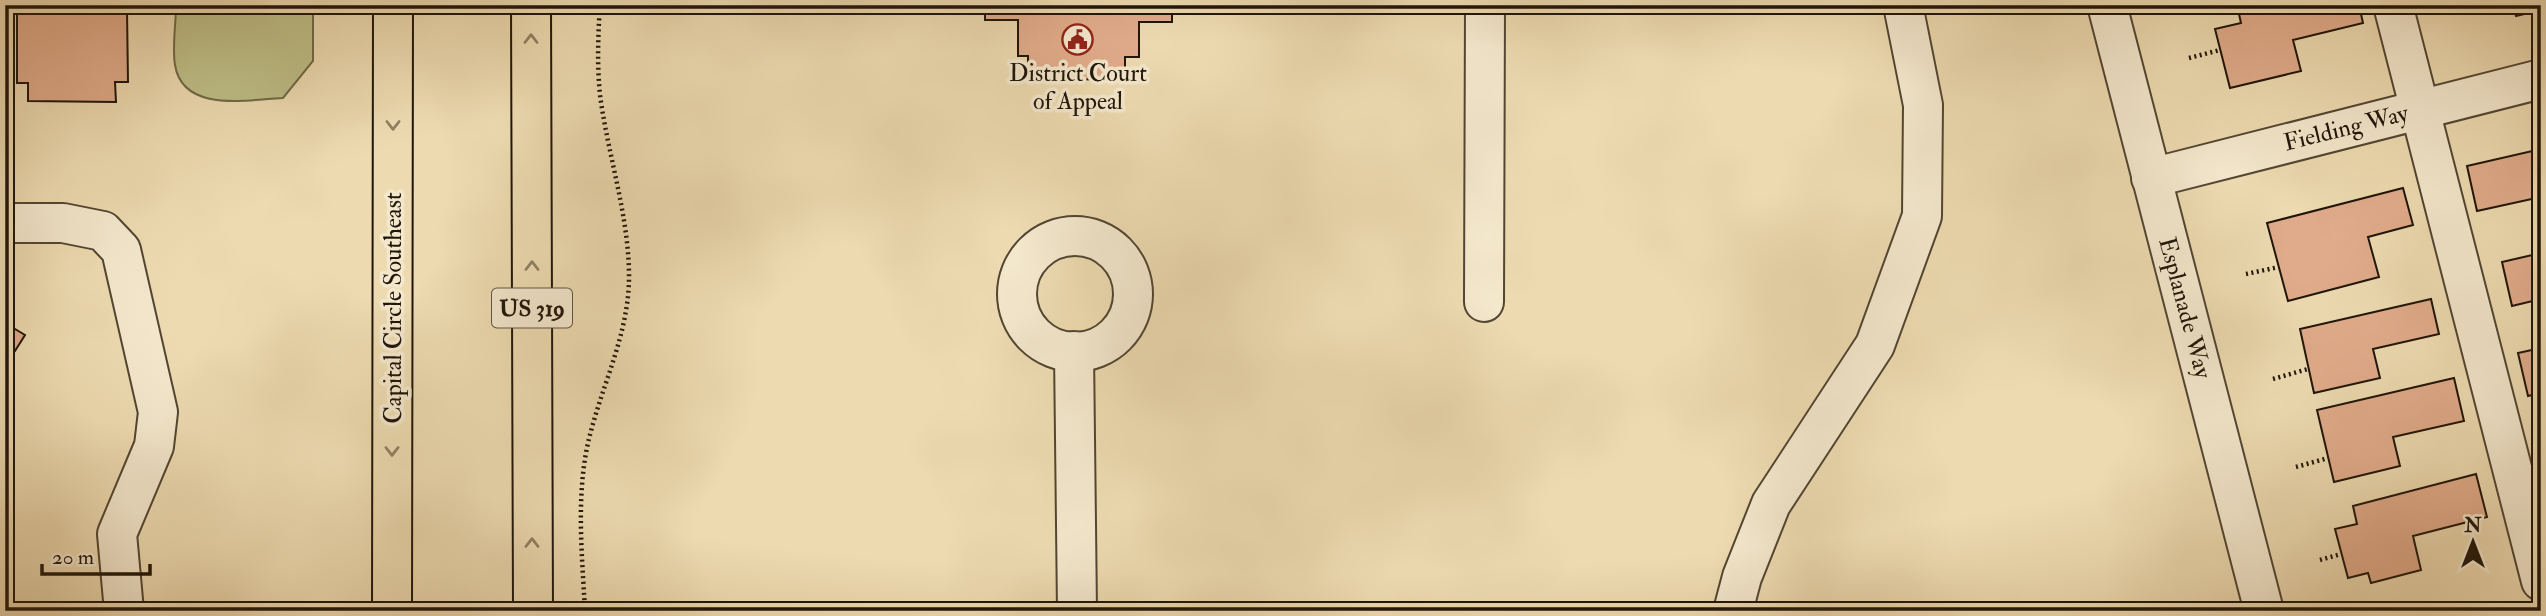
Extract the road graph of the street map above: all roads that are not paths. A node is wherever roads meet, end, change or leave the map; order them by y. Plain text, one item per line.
1 (393, 5) edge
2 (531, 5) edge
3 (1485, 5) edge
4 (1903, 5) edge
5 (2107, 5) edge
6 (2393, 5) edge
7 (2541, 79) edge
8 (2419, 109) junction
9 (2151, 178) junction
10 (5, 223) edge
11 (1484, 302) dead end
12 (1074, 351) dead end
13 (2541, 581) edge
14 (124, 611) edge
15 (392, 611) edge
16 (533, 611) edge
17 (1077, 611) edge
18 (1733, 611) edge
19 (2264, 611) edge

1 -> 15 main road, Capital Circle Southeast
16 -> 2 main road, US 319
3 - 11 street
4 - 18 street
5 - 9 street, Esplanade Way
6 - 8 street
7 - 8 street, Fielding Way
8 - 9 street, Fielding Way
8 - 13 street
9 - 19 street, Esplanade Way
10 - 14 street
12 - 17 street

